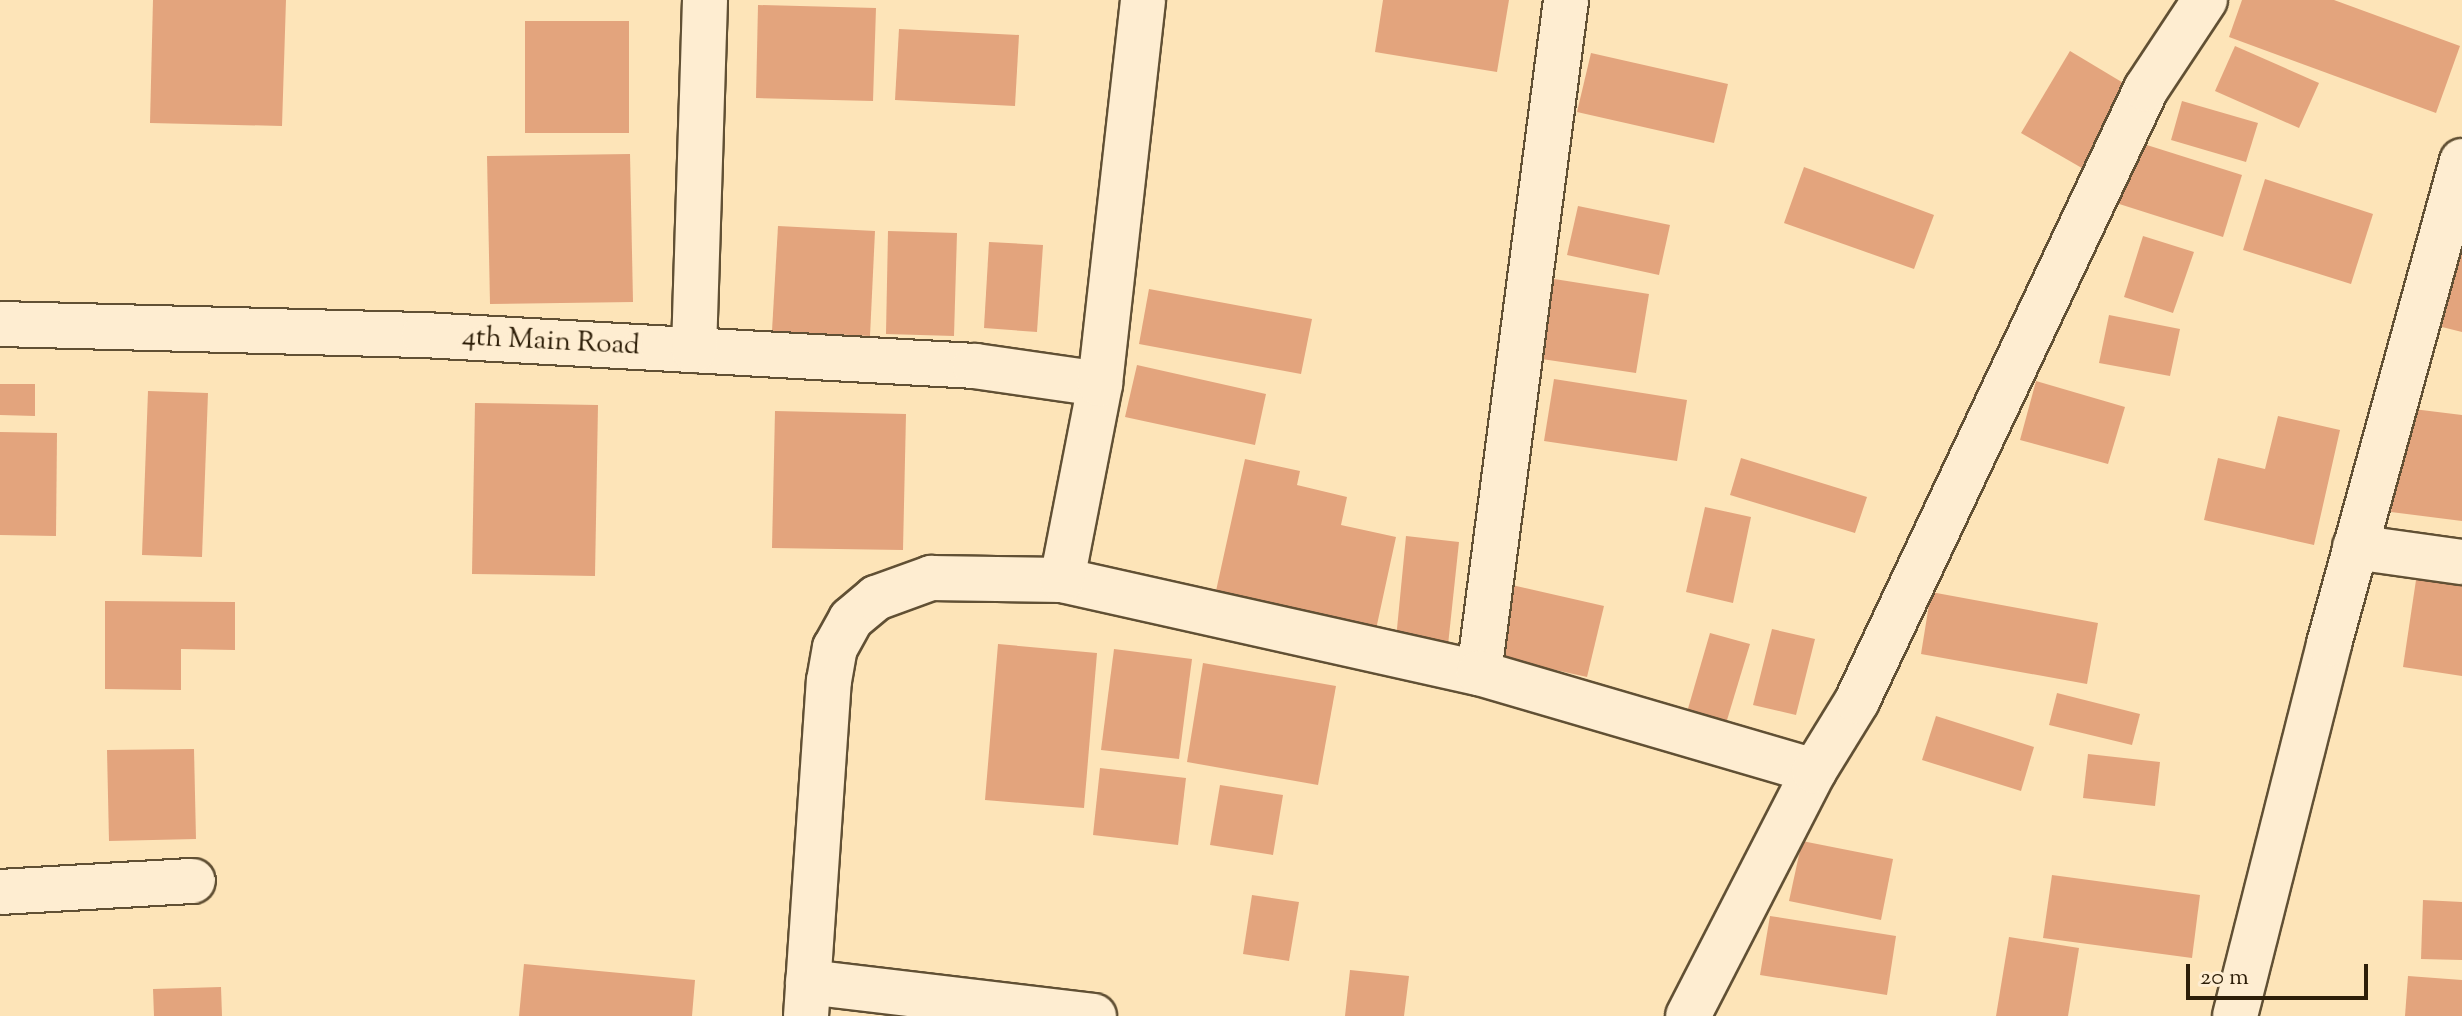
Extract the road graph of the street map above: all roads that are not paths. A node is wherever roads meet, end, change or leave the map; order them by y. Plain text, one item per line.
1 (705, 0) edge
2 (1143, 0) edge
3 (1566, 0) edge
4 (2205, 0) edge
5 (2462, 161) edge
6 (0, 324) edge
7 (694, 350) junction
8 (1100, 384) junction
9 (2355, 547) junction
10 (2462, 562) edge
11 (1062, 580) junction
12 (1479, 673) junction
13 (1814, 771) junction
14 (193, 881) dead end
15 (0, 892) edge
16 (807, 999) edge
17 (1094, 1016) edge
18 (1688, 1016) edge
19 (2235, 1016) edge

1 - 7 street
2 - 8 street
3 - 12 street
4 - 13 street
5 - 9 street
6 - 7 street, 4th Main Road
7 - 8 street, 4th Main Road
8 - 11 street
9 - 10 street
9 - 19 street
11 - 12 street
11 - 16 street
12 - 13 street
13 - 18 street
14 - 15 street
16 - 17 street

